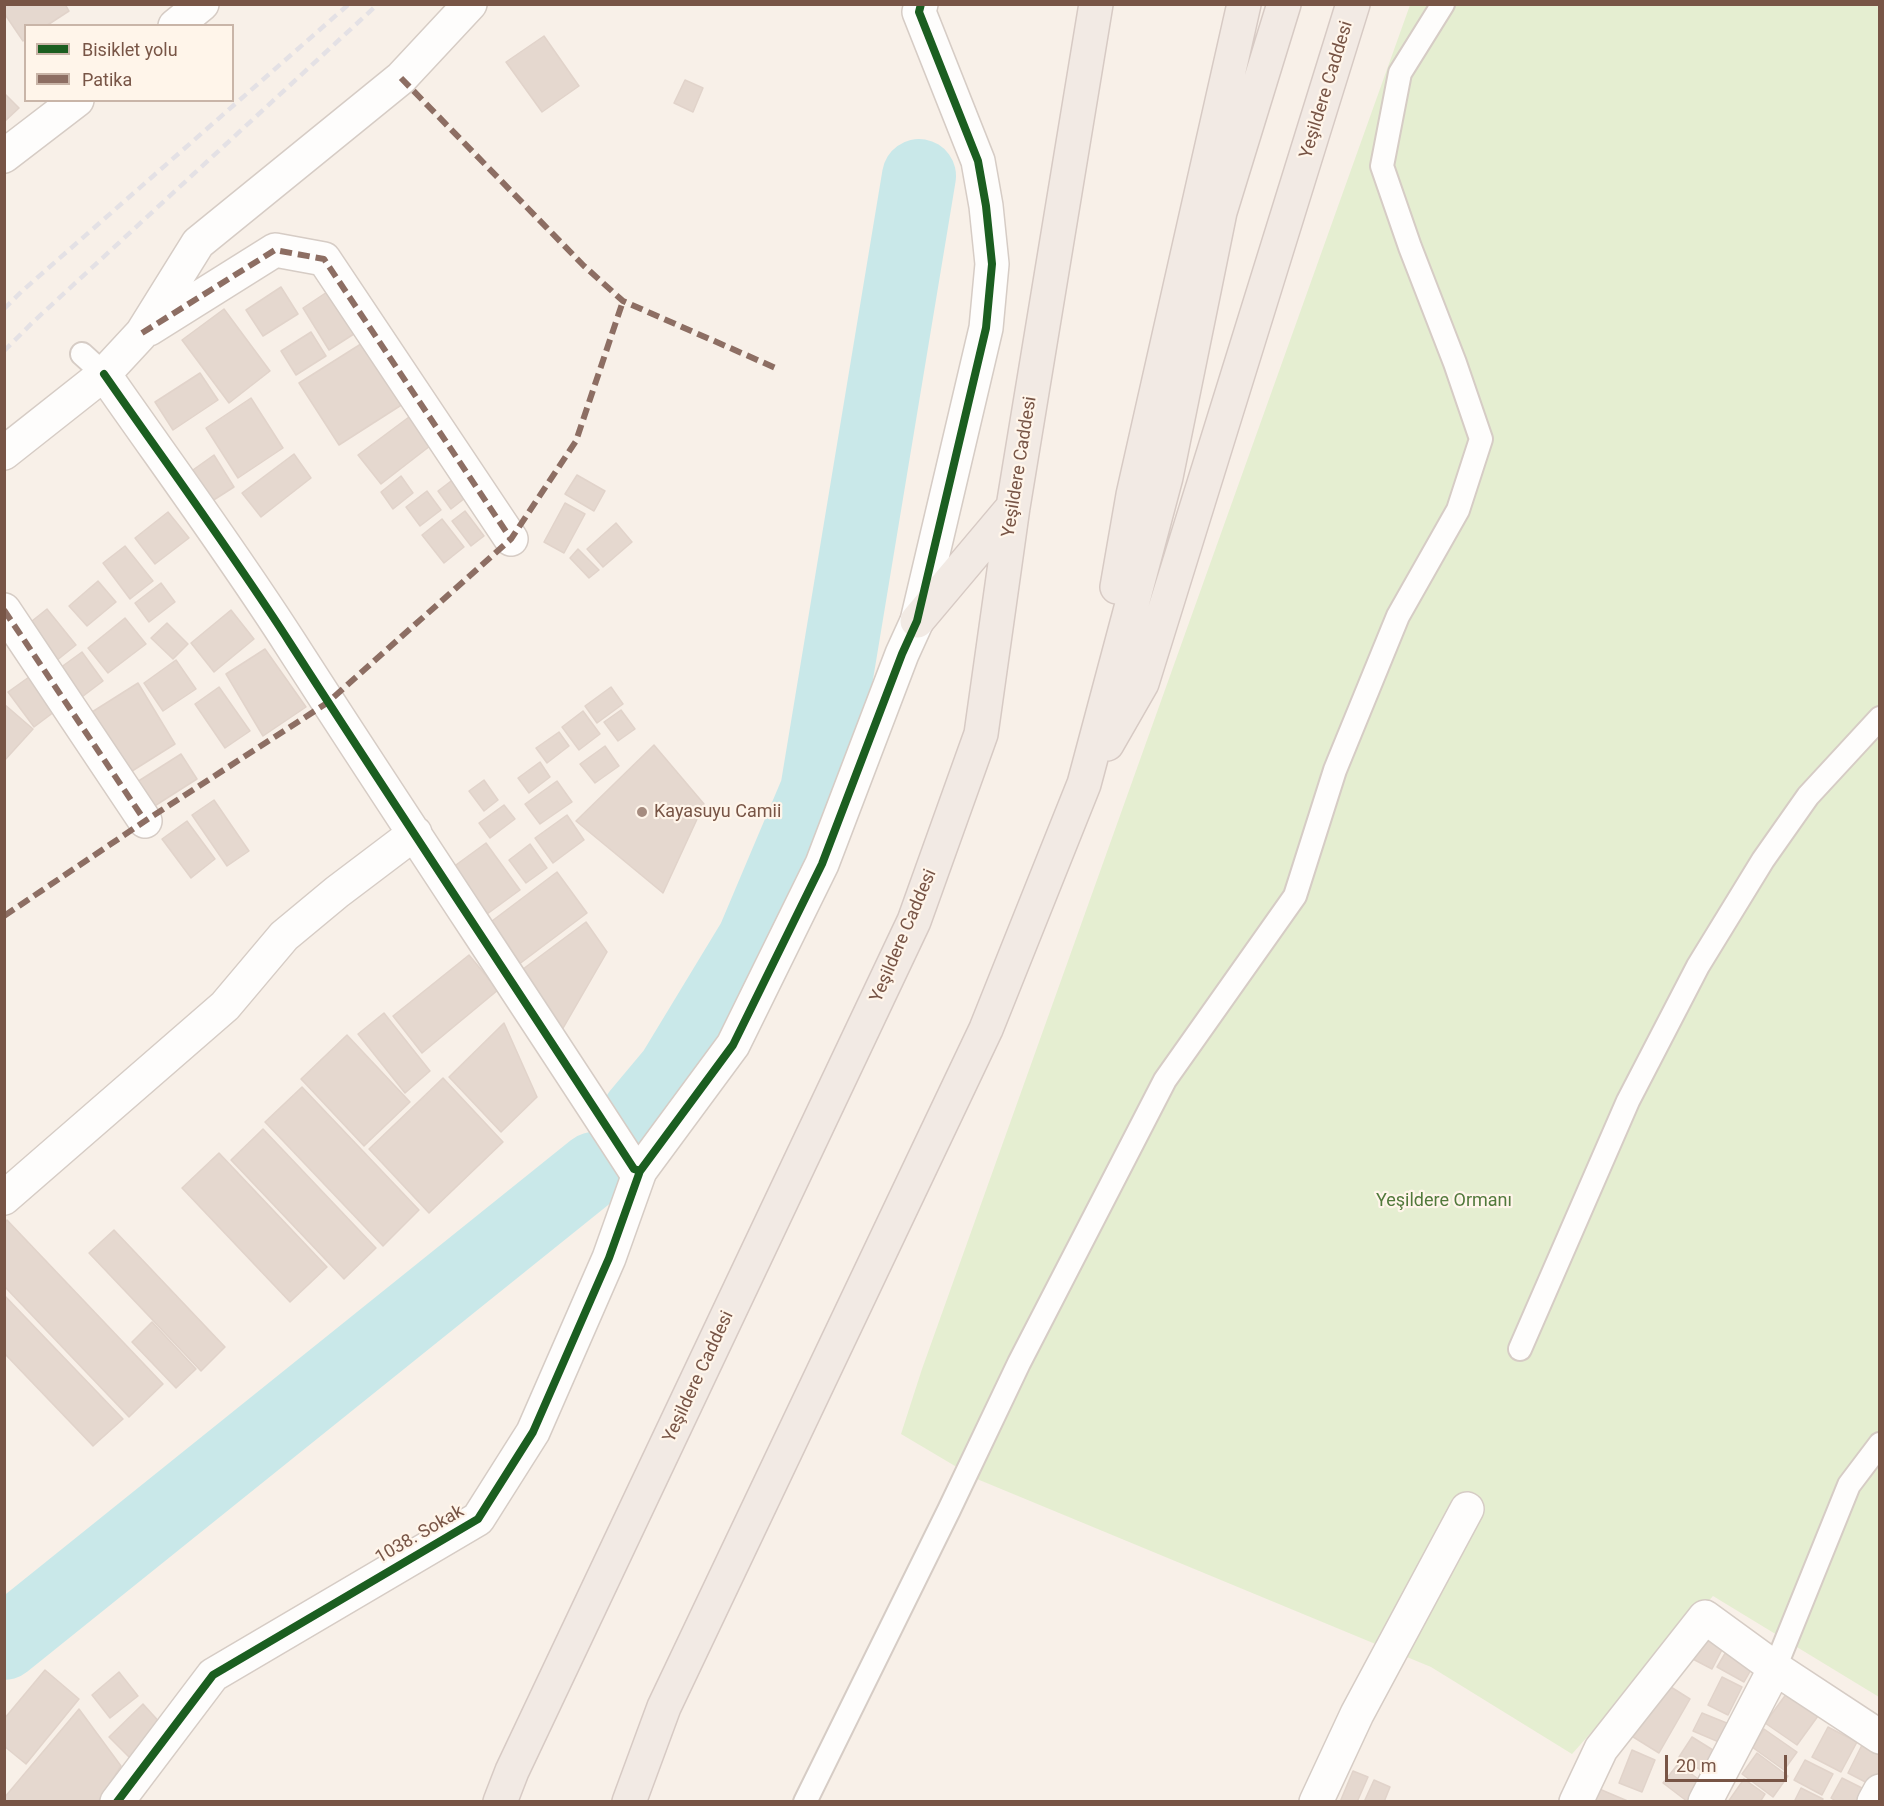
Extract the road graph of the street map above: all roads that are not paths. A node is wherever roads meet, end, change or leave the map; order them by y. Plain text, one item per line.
1 (202, 4) edge
2 (470, 4) edge
3 (1096, 4) edge
4 (1244, 4) edge
5 (1284, 4) edge
6 (1353, 4) edge
7 (1443, 4) edge
8 (920, 8) edge
9 (177, 24) edge
10 (74, 102) edge
11 (4, 156) edge
12 (142, 333) junction
13 (93, 364) junction
14 (4, 453) edge
15 (1013, 507) junction
16 (511, 539) dead end
17 (4, 610) edge
18 (916, 621) junction
19 (1880, 718) edge
20 (1084, 784) junction
21 (145, 821) dead end
22 (415, 833) junction
23 (640, 1171) junction
24 (4, 1198) edge
25 (1520, 1349) dead end
26 (1880, 1444) edge
27 (1467, 1509) dead end
28 (1775, 1668) junction
29 (1880, 1737) edge
30 (1880, 1791) edge
31 (117, 1802) edge
32 (500, 1802) edge
33 (628, 1802) edge
34 (805, 1802) edge
35 (1316, 1802) edge
36 (1576, 1802) edge
37 (1705, 1802) edge
38 (1874, 1802) edge

1 - 9 street
2 - 12 street
3 - 15 highway, Yeşildere Caddesi
4 - 20 highway, Yeşildere Caddesi
5 - 20 highway, Yeşildere Caddesi
6 - 20 highway, Yeşildere Caddesi
7 - 34 lane
8 - 18 street, 1038. Sokak
10 - 11 street
12 - 13 street
12 - 16 street
13 - 14 street
13 - 22 street
15 - 18 highway
15 - 32 highway, Yeşildere Caddesi
17 - 21 street
18 - 23 street, 1038. Sokak
19 - 25 lane
20 - 33 highway, Yeşildere Caddesi
22 - 23 street
22 - 24 street
23 - 31 street, 1038. Sokak
26 - 28 lane
27 - 35 street
28 - 29 street
28 - 36 street
28 - 37 street
30 - 38 street

